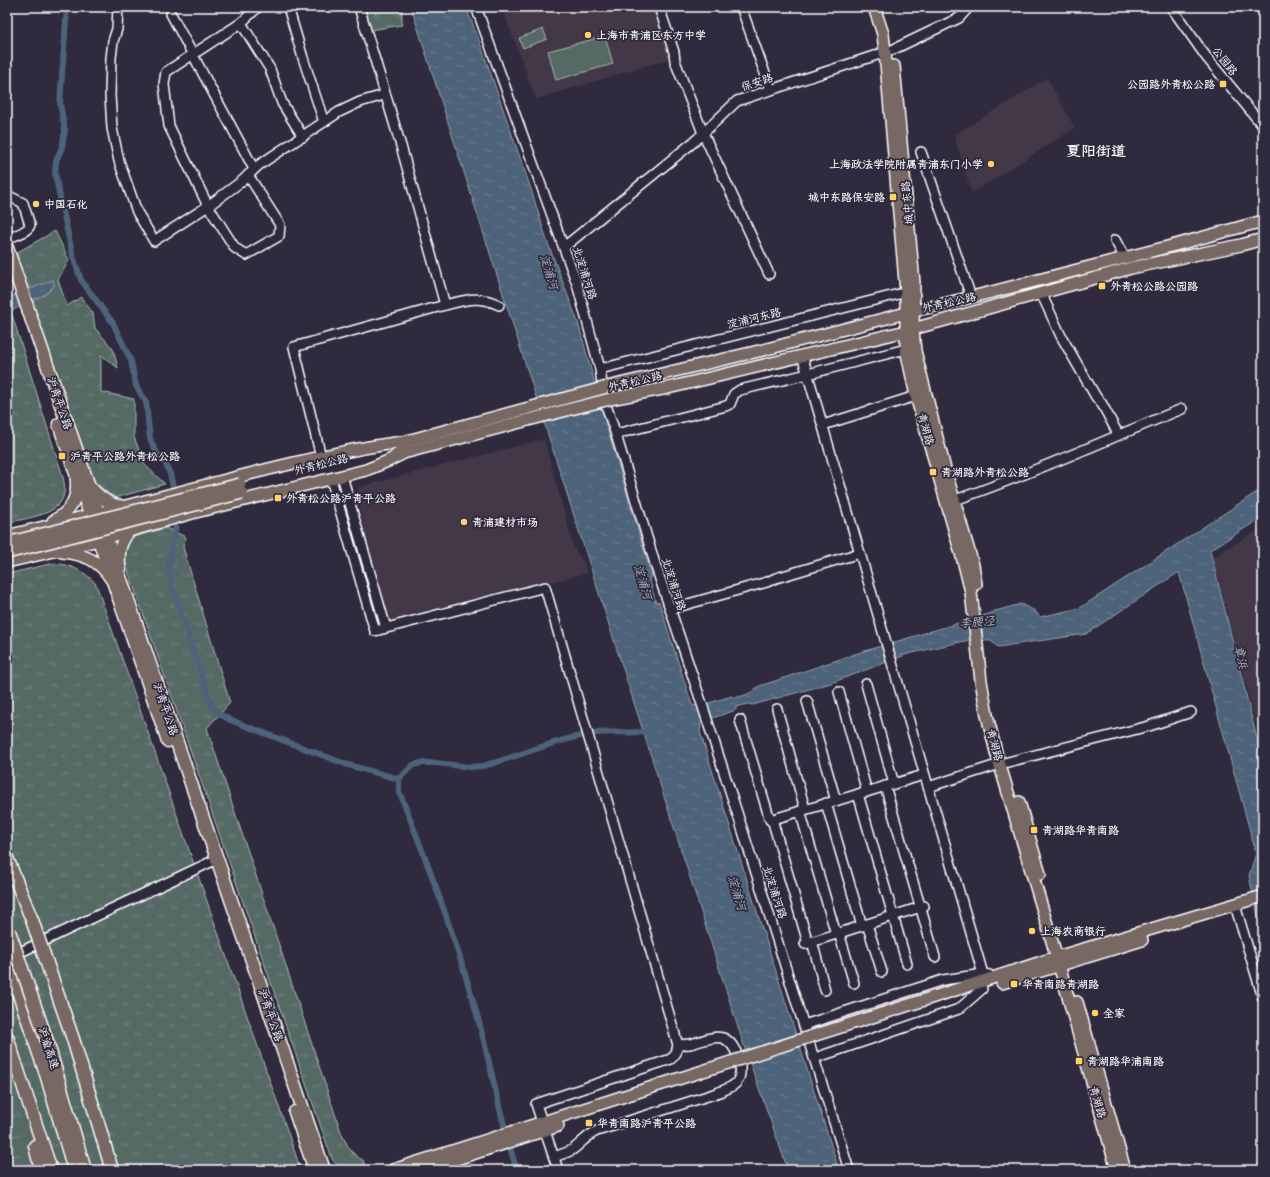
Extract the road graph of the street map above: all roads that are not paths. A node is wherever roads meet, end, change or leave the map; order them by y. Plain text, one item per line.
1 (118, 7) edge
2 (258, 7) edge
3 (288, 7) edge
4 (359, 7) edge
5 (477, 7) edge
6 (659, 7) edge
7 (741, 7) edge
8 (874, 7) edge
9 (882, 7) edge
10 (969, 7) edge
11 (1171, 7) edge
12 (171, 14) dead end
13 (241, 23) junction
14 (888, 51) junction
15 (192, 55) junction
16 (771, 90) junction
17 (384, 95) junction
18 (324, 122) junction
19 (1263, 126) edge
20 (703, 133) junction
21 (303, 137) junction
22 (921, 152) dead end
23 (251, 172) junction
24 (7, 195) edge
25 (208, 206) junction
26 (1263, 221) edge
27 (1263, 239) edge
28 (7, 240) edge
29 (1115, 240) dead end
30 (564, 247) junction
31 (7, 248) edge
32 (1125, 258) junction
33 (7, 271) edge
34 (769, 274) dead end
35 (17, 289) junction
36 (910, 292) junction
37 (1041, 293) junction
38 (971, 297) junction
39 (445, 305) junction
40 (499, 305) dead end
41 (23, 307) junction
42 (909, 312) junction
43 (910, 330) junction
44 (906, 349) junction
45 (802, 355) junction
46 (600, 369) junction
47 (808, 374) junction
48 (916, 396) junction
49 (1182, 409) dead end
50 (823, 425) junction
51 (616, 434) junction
52 (1118, 434) junction
53 (403, 442) junction
54 (402, 454) junction
55 (321, 457) junction
56 (74, 470) junction
57 (337, 477) junction
58 (88, 484) junction
59 (241, 489) junction
60 (148, 500) junction
61 (955, 500) junction
62 (133, 504) junction
63 (96, 521) junction
64 (149, 525) junction
65 (30, 530) junction
66 (129, 531) junction
67 (7, 536) edge
68 (102, 539) junction
69 (7, 543) edge
70 (49, 552) junction
71 (7, 553) edge
72 (860, 553) junction
73 (7, 562) edge
74 (113, 584) junction
75 (125, 590) junction
76 (670, 609) junction
77 (977, 616) junction
78 (386, 628) junction
79 (866, 684) dead end
80 (839, 692) dead end
81 (807, 701) dead end
82 (777, 709) dead end
83 (1192, 712) dead end
84 (740, 720) dead end
85 (1004, 763) junction
86 (924, 775) junction
87 (889, 785) junction
88 (928, 787) junction
89 (862, 793) junction
90 (836, 800) junction
91 (826, 803) junction
92 (802, 810) junction
93 (772, 819) junction
94 (7, 858) edge
95 (213, 861) junction
96 (1258, 901) edge
97 (922, 907) junction
98 (1236, 908) junction
99 (893, 916) junction
100 (865, 925) junction
101 (8, 929) edge
102 (837, 933) junction
103 (808, 943) junction
104 (935, 957) dead end
105 (7, 958) edge
106 (1061, 960) junction
107 (907, 964) dead end
108 (882, 972) dead end
109 (978, 975) junction
110 (1000, 976) junction
111 (854, 983) dead end
112 (958, 989) junction
113 (982, 989) junction
114 (825, 990) dead end
115 (1263, 998) edge
116 (873, 1020) junction
117 (804, 1025) junction
118 (7, 1037) edge
119 (42, 1044) junction
120 (678, 1045) junction
121 (815, 1058) junction
122 (80, 1062) junction
123 (16, 1067) junction
124 (543, 1127) junction
125 (493, 1143) junction
126 (554, 1157) junction
127 (41, 1170) edge
128 (51, 1170) edge
129 (74, 1170) edge
130 (85, 1170) edge
131 (112, 1170) edge
132 (119, 1170) edge
133 (315, 1170) edge
134 (324, 1170) edge
135 (393, 1170) edge
136 (423, 1170) edge
137 (558, 1170) edge
138 (849, 1170) edge
139 (1118, 1170) edge
140 (1125, 1170) edge

1 - 25 street
2 - 13 street
3 - 18 street
4 - 17 street
5 - 30 street, 北淀浦河路
6 - 20 street
7 - 16 street
8 - 14 main road, 城中东路
9 - 14 main road, 城中东路
10 - 14 street, 保安路
11 - 19 street, 公园路
12 - 15 street
13 - 15 street
13 - 21 street
14 - 16 street, 保安路
14 - 36 main road, 城中东路
15 - 23 street
15 - 25 street
16 - 20 street, 保安路
17 - 18 street
17 - 39 street
18 - 21 street
20 - 30 street, 保安路
20 - 34 street
21 - 23 street
22 - 38 street
23 - 25 street
23 - 25 street
24 - 28 street
26 - 32 main road, 外青松公路
27 - 37 main road, 外青松公路
29 - 32 street
30 - 46 street, 北淀浦河路
31 - 35 highway, 沪青平公路
32 - 38 main road, 外青松公路
33 - 35 highway, 沪青平公路
35 - 41 highway, 沪青平公路
36 - 42 main road, 城中东路
36 - 46 street, 淀浦河东路
37 - 43 main road, 外青松公路
37 - 52 street
38 - 42 main road, 外青松公路
39 - 40 street
39 - 55 street
41 - 56 highway, 沪青平公路
41 - 58 highway, 沪青平公路
42 - 43 main road, 城中东路
42 - 53 main road, 外青松公路, bridge
43 - 44 main road, 青湖路
43 - 45 main road, 外青松公路
43 - 61 main road, 青湖路
44 - 47 street
44 - 48 main road, 青湖路
45 - 47 street
45 - 54 main road, 外青松公路, bridge
46 - 51 street, 北淀浦河路
47 - 50 street
47 - 51 street
48 - 50 street
48 - 77 main road, 青湖路
49 - 52 street
50 - 72 street
51 - 76 street, 北淀浦河路
52 - 61 street
53 - 55 main road
53 - 59 main road, 外青松公路
54 - 57 main road
54 - 59 main road, 外青松公路
55 - 60 main road
56 - 63 highway, 沪青平公路
56 - 65 main road
57 - 64 main road
57 - 78 street
57 - 78 street
58 - 62 main road
58 - 63 highway, 沪青平公路
59 - 69 main road, 外青松公路, bridge
59 - 71 main road, 外青松公路, bridge
60 - 62 main road
60 - 64 main road
61 - 77 main road, 青湖路
62 - 63 main road
63 - 64 main road
63 - 65 main road
63 - 68 highway, 沪青平公路
63 - 70 main road
64 - 66 main road
65 - 67 main road
66 - 68 main road
66 - 75 main road
68 - 70 main road
68 - 74 highway, 沪青平公路
68 - 75 highway, 沪青平公路
70 - 73 main road
70 - 74 main road
72 - 76 street
72 - 86 street
74 - 95 highway, 沪青平公路
75 - 95 highway, 沪青平公路
76 - 117 street, 北淀浦河路
77 - 85 main road, 青湖路
78 - 120 street
79 - 87 street
80 - 89 street
81 - 90 street
82 - 92 street
83 - 85 street
84 - 93 street
85 - 88 street
85 - 106 main road, 青湖路
86 - 87 street
86 - 88 street
87 - 89 street
87 - 97 street
88 - 109 street
89 - 90 street
89 - 99 street
90 - 91 street
91 - 92 street
91 - 100 street
92 - 93 street
92 - 102 street
93 - 103 street
94 - 122 highway, bridge
95 - 105 street
95 - 133 highway, 沪青平公路
95 - 134 highway, 沪青平公路
96 - 98 main road
97 - 99 street
97 - 104 street
98 - 106 main road
98 - 115 street
99 - 100 street
99 - 107 street
100 - 102 street
100 - 108 street
101 - 119 highway, 沪渝高速, bridge
102 - 103 street
102 - 111 street
103 - 114 street
105 - 119 highway, 沪渝高速
106 - 110 main road
106 - 113 main road
106 - 139 main road, 青湖路
106 - 140 main road, 青湖路
109 - 110 street
109 - 112 street
109 - 117 street
110 - 112 main road
112 - 116 main road
113 - 116 main road
113 - 121 street
116 - 124 main road
117 - 121 street, 北淀浦河路
118 - 123 highway
119 - 129 highway, 沪渝高速
119 - 130 highway, 沪渝高速
120 - 124 street
120 - 126 street
121 - 138 street, 北淀浦河路
122 - 131 highway
122 - 132 highway
123 - 127 highway
123 - 128 highway
124 - 125 main road
124 - 126 street
125 - 135 main road
125 - 136 main road
126 - 137 street

